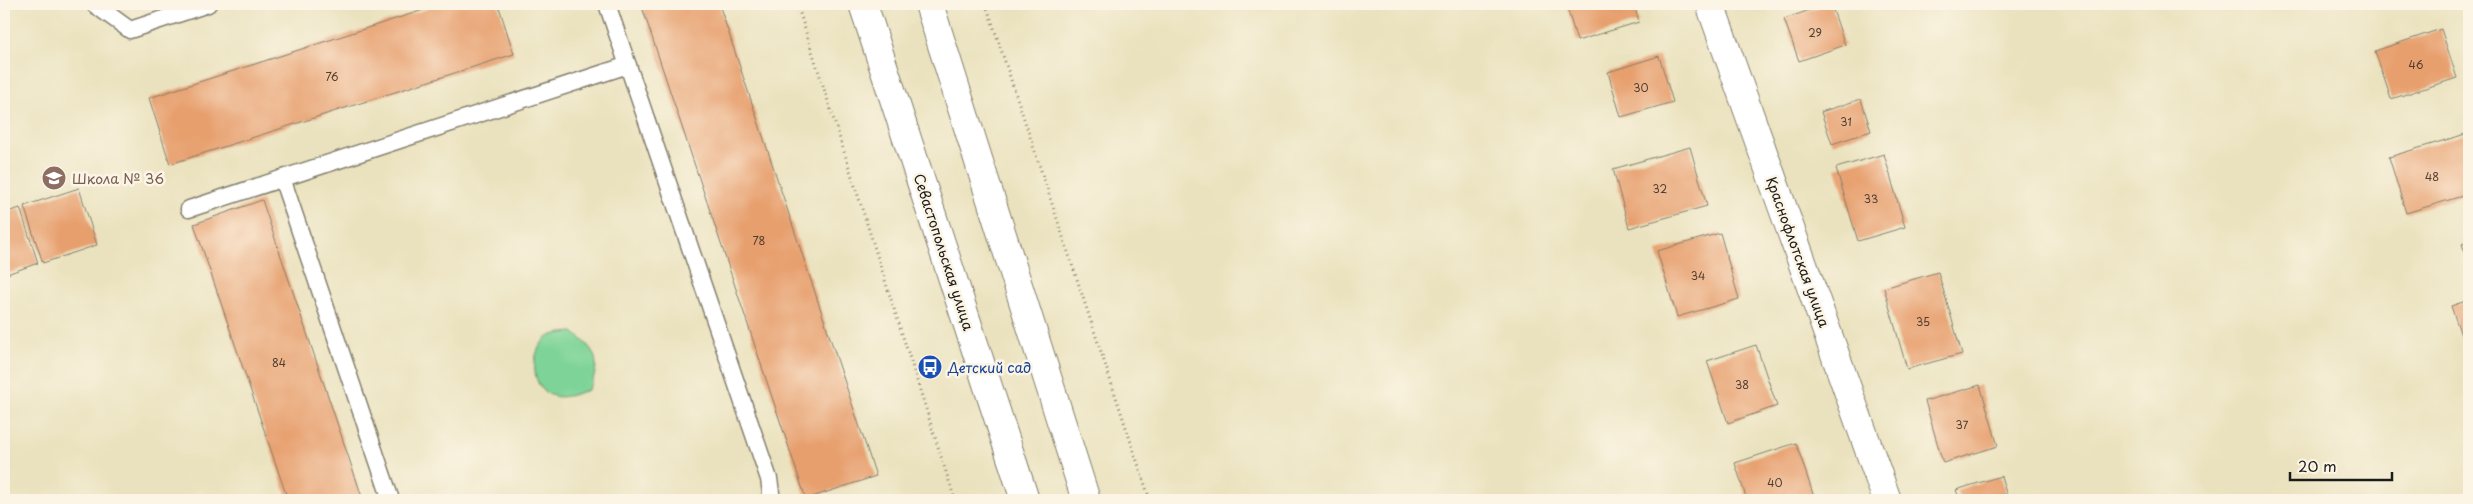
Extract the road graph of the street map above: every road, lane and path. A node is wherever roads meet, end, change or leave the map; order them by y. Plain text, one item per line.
1 (94, 4) edge
2 (208, 4) edge
3 (607, 4) edge
4 (797, 4) edge
5 (863, 4) edge
6 (929, 4) edge
7 (986, 4) edge
8 (1710, 4) edge
9 (628, 65) junction
10 (282, 178) junction
11 (190, 209) dead end
12 (391, 500) edge
13 (772, 500) edge
14 (954, 500) edge
15 (1025, 500) edge
16 (1086, 500) edge
17 (1150, 500) edge
18 (1886, 500) edge

1 - 2 lane
3 - 9 lane
4 - 14 path
5 - 15 street, Севастопольская улица
6 - 16 street
7 - 17 path
8 - 18 street, Краснофлотская улица
9 - 10 lane
9 - 13 lane
10 - 11 lane
10 - 12 lane

